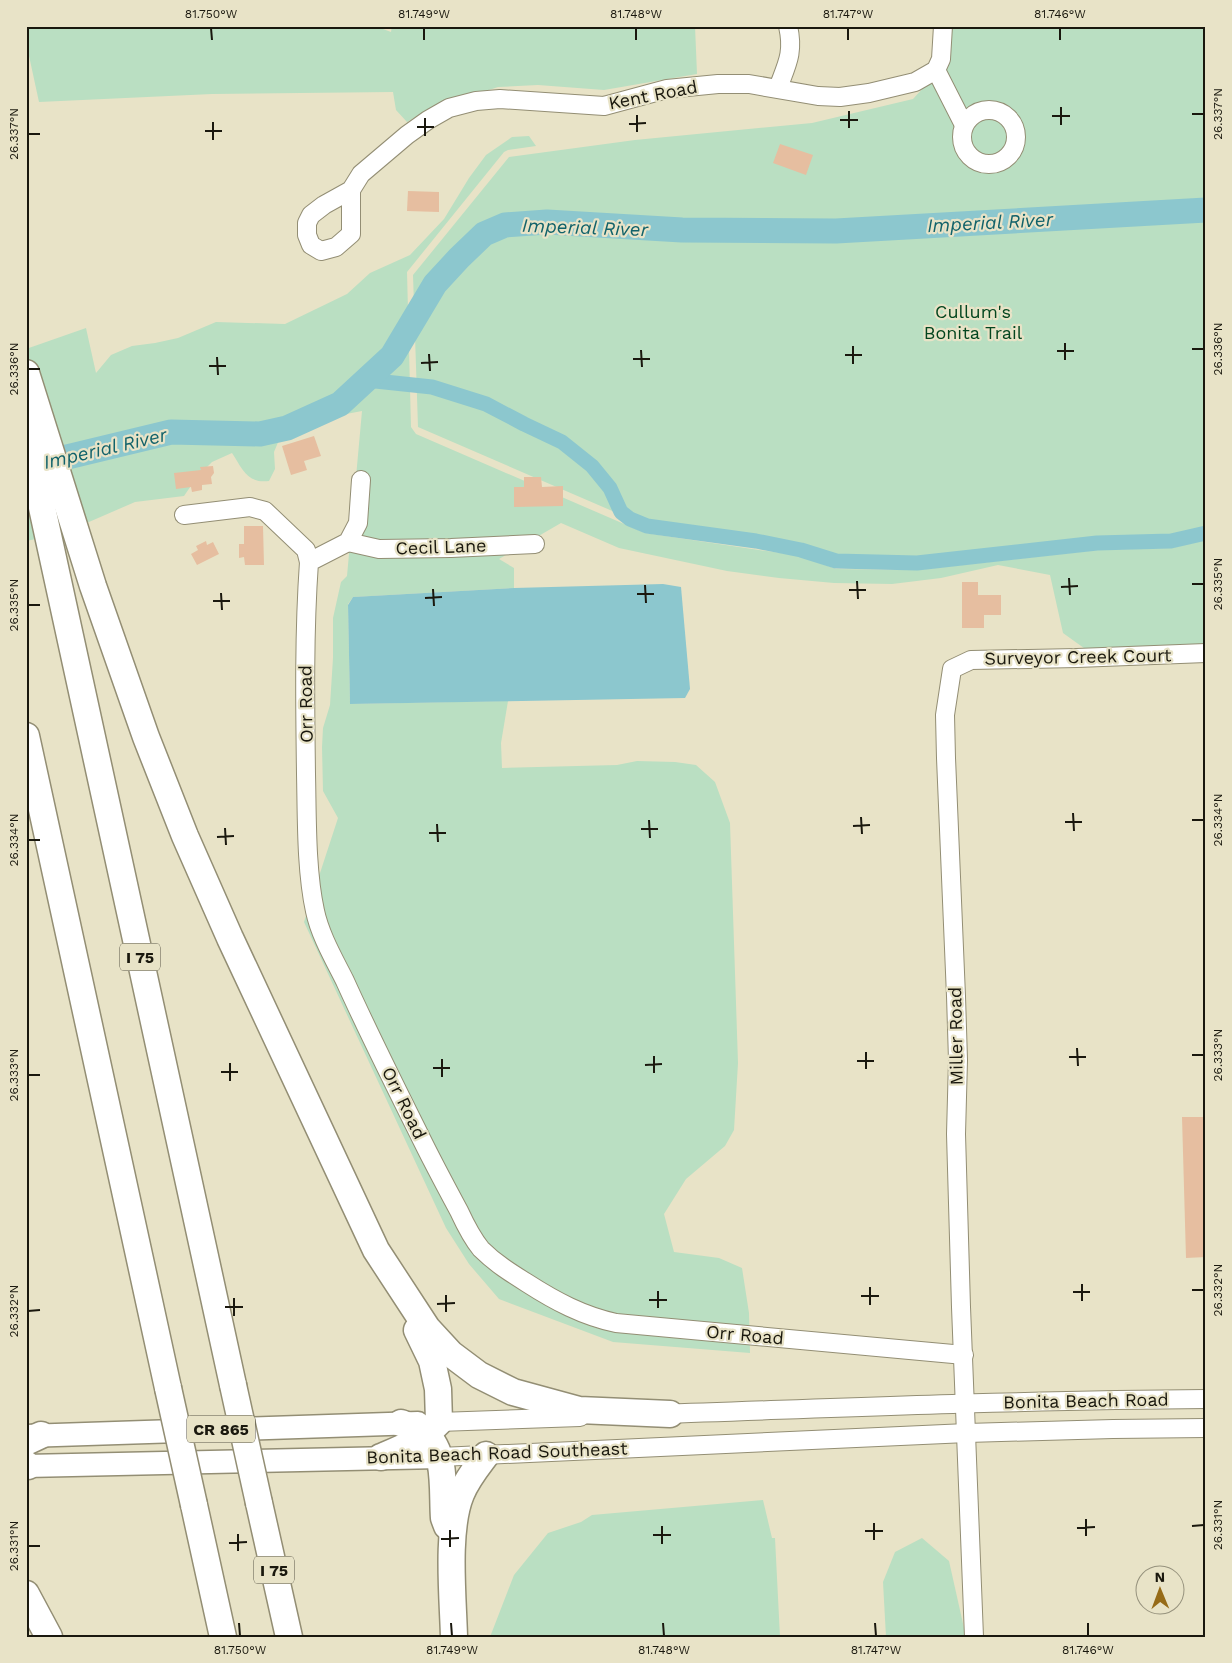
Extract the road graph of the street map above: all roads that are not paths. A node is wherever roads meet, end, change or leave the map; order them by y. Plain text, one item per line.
1 (788, 26) edge
2 (943, 26) edge
3 (936, 70) junction
4 (778, 88) junction
5 (964, 126) dead end
6 (351, 190) dead end
7 (26, 373) edge
8 (26, 434) edge
9 (362, 480) dead end
10 (184, 515) dead end
11 (348, 542) junction
12 (535, 544) dead end
13 (309, 562) junction
14 (1206, 653) edge
15 (952, 669) joint
16 (26, 736) edge
17 (376, 1250) junction
18 (964, 1355) junction
19 (1206, 1399) edge
20 (966, 1404) junction
21 (670, 1414) junction
22 (401, 1423) joint
23 (432, 1428) junction
24 (1206, 1428) edge
25 (967, 1433) junction
26 (29, 1451) edge
27 (486, 1455) junction
28 (382, 1457) junction
29 (440, 1457) junction
30 (452, 1543) junction
31 (29, 1597) edge
32 (49, 1637) edge
33 (222, 1637) edge
34 (289, 1637) edge
35 (454, 1637) edge
36 (974, 1637) edge

1 - 4 street
2 - 3 street
3 - 4 street, Kent Road
3 - 5 street
4 - 6 street, Kent Road
7 - 17 highway
8 - 34 highway, I 75, bridge
9 - 11 street
10 - 13 street
11 - 12 street, Cecil Lane
11 - 13 street
13 - 18 street, Orr Road
14 - 15 street, Surveyor Creek Court
15 - 18 street, Miller Road
16 - 33 highway, bridge
17 - 21 highway
17 - 23 highway
18 - 20 street, Miller Road
19 - 20 street, Bonita Beach Road
20 - 21 street, Bonita Beach Road Southeast
20 - 25 street, Miller Road
21 - 23 street, Bonita Beach Road Southeast
22 - 23 highway
22 - 26 main road, Bonita Beach Road Southeast / CR 865
23 - 28 highway
23 - 29 highway
24 - 25 street, Bonita Beach Road / CR 865
25 - 27 street, Bonita Beach Road Southeast / CR 865
25 - 36 street, Miller Road
26 - 28 main road, Bonita Beach Road Southeast / CR 865
27 - 29 street, Bonita Beach Road Southeast / CR 865
27 - 30 highway
28 - 29 main road, Bonita Beach Road Southeast / CR 865
29 - 30 highway
30 - 35 highway
31 - 32 highway

